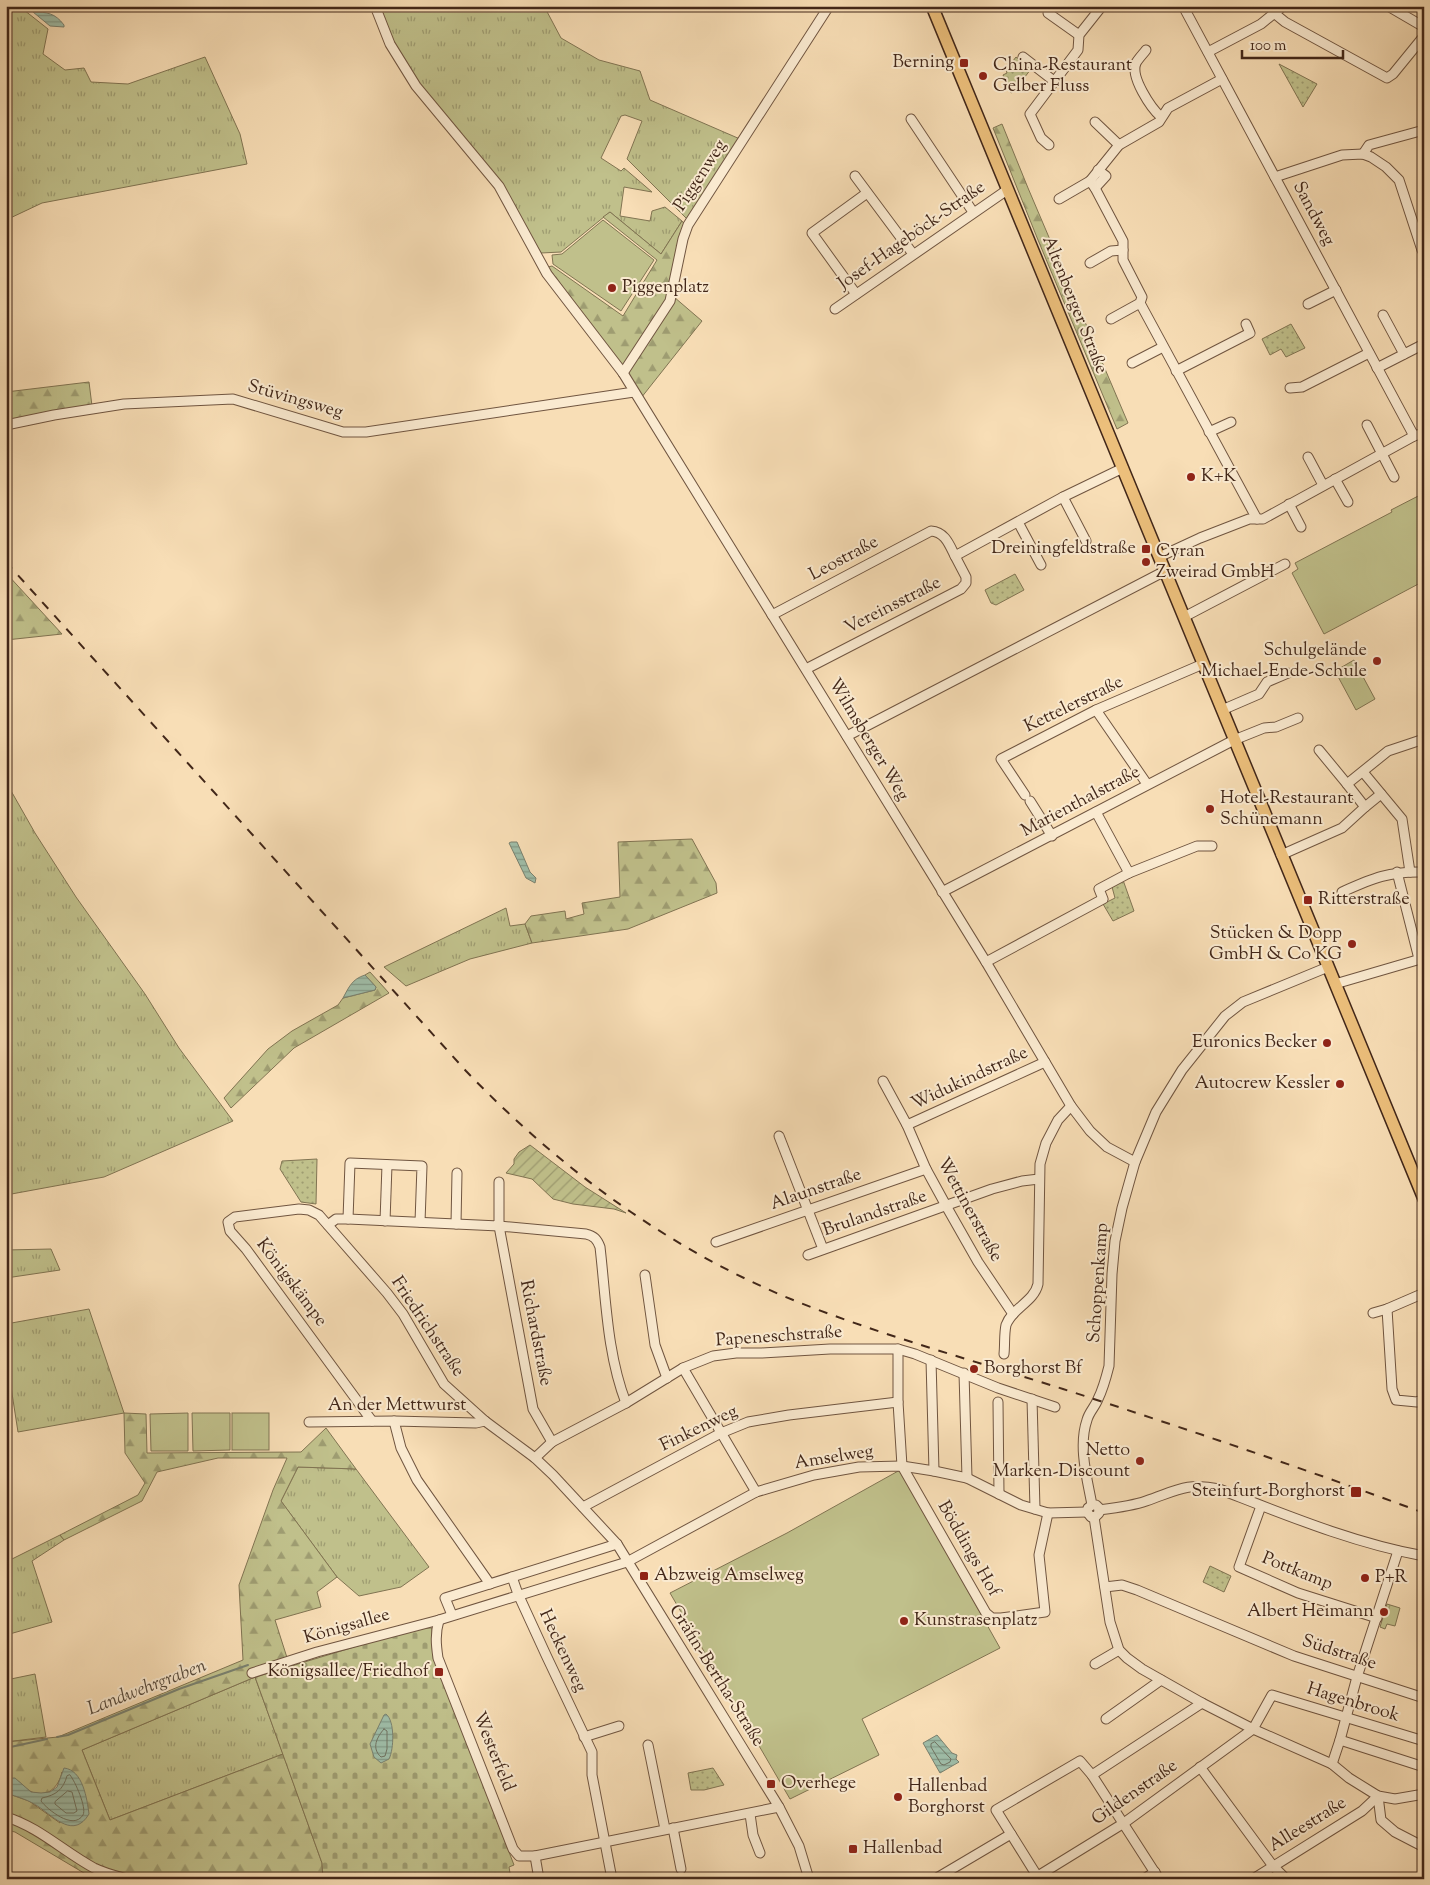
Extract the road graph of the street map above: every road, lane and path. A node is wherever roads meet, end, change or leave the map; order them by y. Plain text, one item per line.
1 (375, 6) edge
2 (829, 6) edge
3 (932, 6) edge
4 (1102, 6) edge
5 (1184, 6) edge
6 (1283, 6) edge
7 (1388, 6) edge
8 (1048, 13) dead end
9 (1274, 13) junction
10 (1424, 27) edge
11 (1079, 36) junction
12 (1424, 36) edge
13 (1146, 50) dead end
14 (1208, 52) junction
15 (1023, 57) dead end
16 (1222, 79) junction
17 (1054, 82) junction
18 (1161, 117) junction
19 (910, 118) dead end
20 (1095, 122) dead end
21 (1424, 130) edge
22 (1049, 145) dead end
23 (1119, 145) junction
24 (1363, 154) junction
25 (855, 176) dead end
26 (1276, 178) junction
27 (1092, 185) junction
28 (1007, 190) junction
29 (867, 193) junction
30 (1059, 199) dead end
31 (973, 212) junction
32 (1122, 250) junction
33 (1424, 251) edge
34 (913, 254) junction
35 (1090, 263) dead end
36 (1336, 290) junction
37 (856, 294) junction
38 (1140, 303) junction
39 (1308, 304) dead end
40 (835, 309) dead end
41 (1383, 315) dead end
42 (1110, 318) dead end
43 (1246, 324) dead end
44 (1424, 344) edge
45 (1163, 347) junction
46 (1369, 353) junction
47 (1404, 354) junction
48 (1132, 363) dead end
49 (1377, 368) junction
50 (1176, 371) junction
51 (623, 373) junction
52 (1290, 388) dead end
53 (634, 392) junction
54 (1231, 422) dead end
55 (6, 425) edge
56 (1367, 425) dead end
57 (1209, 432) junction
58 (1424, 433) edge
59 (1414, 436) junction
60 (1383, 454) junction
61 (1308, 457) dead end
62 (1123, 468) junction
63 (1394, 476) dead end
64 (1336, 478) junction
65 (1323, 485) junction
66 (1063, 497) junction
67 (1348, 502) dead end
68 (1289, 504) junction
69 (1257, 519) junction
70 (1018, 522) junction
71 (1300, 527) dead end
72 (931, 531) joint
73 (1086, 541) dead end
74 (956, 556) junction
75 (1159, 557) junction
76 (1285, 564) dead end
77 (1041, 565) dead end
78 (1165, 571) junction
79 (772, 615) junction
80 (1184, 617) junction
81 (1203, 664) junction
82 (806, 669) junction
83 (1288, 673) dead end
84 (1096, 710) junction
85 (1222, 710) junction
86 (1298, 718) dead end
87 (847, 736) junction
88 (1234, 740) junction
89 (1424, 740) edge
90 (1319, 750) dead end
91 (1363, 772) junction
92 (1148, 784) junction
93 (1347, 784) junction
94 (1381, 794) junction
95 (1365, 807) junction
96 (1096, 812) junction
97 (1052, 836) junction
98 (1212, 846) dead end
99 (1281, 855) junction
100 (1397, 872) junction
101 (1410, 872) junction
102 (1424, 872) edge
103 (1129, 873) junction
104 (942, 892) junction
105 (1342, 892) dead end
106 (1422, 959) edge
107 (986, 962) junction
108 (1328, 967) junction
109 (1335, 984) junction
110 (1046, 1062) junction
111 (883, 1081) dead end
112 (1071, 1106) junction
113 (907, 1125) junction
114 (779, 1136) dead end
115 (1135, 1162) junction
116 (387, 1165) junction
117 (926, 1169) junction
118 (457, 1173) dead end
119 (1039, 1179) junction
120 (499, 1182) dead end
121 (1424, 1200) edge
122 (946, 1206) junction
123 (299, 1209) joint
124 (808, 1209) junction
125 (348, 1219) junction
126 (385, 1221) junction
127 (420, 1222) junction
128 (456, 1224) junction
129 (328, 1225) junction
130 (500, 1226) junction
131 (716, 1242) dead end
132 (823, 1249) junction
133 (808, 1255) dead end
134 (645, 1275) dead end
135 (1424, 1293) edge
136 (1387, 1309) junction
137 (1373, 1312) dead end
138 (1013, 1314) junction
139 (898, 1349) junction
140 (1004, 1354) dead end
141 (931, 1360) junction
142 (683, 1368) junction
143 (964, 1374) junction
144 (667, 1378) junction
145 (1032, 1399) junction
146 (1424, 1399) edge
147 (898, 1402) junction
148 (998, 1402) dead end
149 (626, 1403) junction
150 (1055, 1408) dead end
151 (372, 1421) junction
152 (394, 1421) junction
153 (485, 1421) junction
154 (309, 1422) dead end
155 (721, 1433) junction
156 (552, 1442) junction
157 (535, 1458) junction
158 (902, 1466) junction
159 (934, 1471) junction
160 (967, 1478) junction
161 (756, 1492) junction
162 (1000, 1494) junction
163 (1262, 1506) junction
164 (583, 1507) junction
165 (1036, 1509) junction
166 (1093, 1511) junction
167 (1048, 1513) junction
168 (617, 1544) junction
169 (1398, 1551) junction
170 (1424, 1556) edge
171 (627, 1562) junction
172 (512, 1577) junction
173 (490, 1584) junction
174 (1105, 1587) junction
175 (518, 1594) junction
176 (452, 1616) junction
177 (1377, 1618) junction
178 (439, 1620) junction
179 (1119, 1650) junction
180 (1095, 1664) dead end
181 (252, 1673) dead end
182 (1357, 1677) junction
183 (1161, 1680) junction
184 (1424, 1698) edge
185 (1202, 1703) junction
186 (1346, 1718) junction
187 (1106, 1719) dead end
188 (618, 1726) dead end
189 (1253, 1729) junction
190 (584, 1737) junction
191 (1340, 1740) junction
192 (1424, 1741) edge
193 (648, 1744) dead end
194 (1332, 1764) junction
195 (1200, 1767) junction
196 (1424, 1767) edge
197 (1092, 1775) junction
198 (1424, 1794) edge
199 (1378, 1796) junction
200 (779, 1807) junction
201 (750, 1814) junction
202 (6, 1817) edge
203 (1124, 1823) junction
204 (669, 1829) junction
205 (1011, 1834) junction
206 (605, 1842) junction
207 (1424, 1847) edge
208 (760, 1853) dead end
209 (535, 1856) junction
210 (1273, 1866) junction
211 (681, 1869) dead end
212 (1157, 1875) edge
213 (1037, 1878) edge
214 (127, 1879) edge
215 (539, 1879) edge
216 (612, 1879) edge
217 (809, 1879) edge
218 (935, 1879) edge
219 (1144, 1879) edge
220 (1253, 1879) edge
221 (1286, 1879) edge

1 - 51 street, Wilmsberger Weg
2 - 51 street, Piggenweg
3 - 28 main road, Altenberger Straße
4 - 11 street
5 - 14 street, Sandweg
6 - 9 street
7 - 10 street
8 - 11 street
9 - 12 street
9 - 14 street
11 - 17 street
13 - 18 street
14 - 16 street, Sandweg
15 - 17 street
16 - 18 street
16 - 26 street, Sandweg
17 - 22 street
18 - 23 street
19 - 31 street
20 - 23 street
21 - 24 street
23 - 27 street
24 - 26 street
24 - 33 street
25 - 29 street
26 - 36 street, Sandweg
27 - 30 street
27 - 32 street
28 - 31 street, Josef-Hageböck-Straße
28 - 62 main road, Altenberger Straße
29 - 34 street
29 - 37 street
31 - 34 street, Josef-Hageböck-Straße
32 - 35 street
32 - 38 street
34 - 37 street, Josef-Hageböck-Straße
36 - 39 street
36 - 46 street, Sandweg
37 - 40 street, Josef-Hageböck-Straße
38 - 42 street
38 - 45 street
41 - 47 street
43 - 50 street
44 - 47 street
45 - 48 street
45 - 50 street
46 - 49 street, Sandweg
46 - 52 street
47 - 49 street
49 - 59 street, Sandweg
50 - 57 street
51 - 53 street, Wilmsberger Weg
53 - 55 street, Stüvingsweg
53 - 79 street, Wilmsberger Weg
54 - 57 street
56 - 60 street
57 - 69 street
58 - 59 street
59 - 60 street
60 - 63 street
60 - 64 street
61 - 65 street
62 - 66 street
62 - 75 main road, Altenberger Straße
64 - 65 street
64 - 67 street
65 - 68 street
66 - 70 street
66 - 73 street
68 - 69 street
68 - 71 street
69 - 75 street
70 - 74 street
70 - 77 street
72 - 74 street, Vereinsstraße
72 - 79 street, Leostraße
74 - 82 street, Vereinsstraße
75 - 78 main road, Altenberger Straße
76 - 80 street
78 - 80 main road, Altenberger Straße
78 - 87 street
79 - 82 street, Wilmsberger Weg
80 - 81 main road, Altenberger Straße
81 - 84 street, Kettelerstraße
81 - 85 main road, Altenberger Straße
82 - 87 street, Wilmsberger Weg
83 - 85 street
84 - 92 street
84 - 97 street, Kettelerstraße
85 - 88 main road, Altenberger Straße
86 - 88 street
87 - 104 street, Wilmsberger Weg
88 - 92 street, Marienthalstraße
88 - 99 main road, Altenberger Straße
89 - 91 street
90 - 93 street
91 - 93 street
91 - 94 street
92 - 96 street, Marienthalstraße
93 - 95 street
94 - 95 street
94 - 101 street
95 - 99 street
96 - 97 street, Marienthalstraße
96 - 103 street
97 - 104 street, Marienthalstraße
98 - 103 street
99 - 108 main road, Altenberger Straße
100 - 101 street
100 - 105 street
100 - 106 street
101 - 102 street
103 - 107 street
104 - 107 street, Wilmsberger Weg
106 - 109 street
107 - 110 street, Wilmsberger Weg
108 - 109 main road, Altenberger Straße
108 - 115 street, Schoppenkamp
109 - 121 main road, Altenberger Straße
110 - 112 street, Wilmsberger Weg
110 - 113 street, Widukindstraße
111 - 113 street, Wettinerstraße
112 - 115 street, Wilmsberger Weg
112 - 119 street
113 - 117 street, Wettinerstraße
114 - 124 street
115 - 166 street, Schoppenkamp
116 - 125 street
116 - 126 street
116 - 127 street
117 - 122 street, Wettinerstraße
117 - 124 street, Alaunstraße
118 - 128 street
119 - 122 street, Brulandstraße
119 - 138 street
120 - 130 street, Richardstraße
122 - 132 street, Brulandstraße
122 - 138 street, Wettinerstraße
123 - 129 street, Friedrichstraße
123 - 151 street, Königskämpe
124 - 131 street, Alaunstraße
124 - 132 street
125 - 126 street
125 - 129 street
126 - 127 street
127 - 128 street
128 - 130 street
129 - 153 street, Friedrichstraße
130 - 149 street
130 - 156 street, Richardstraße
132 - 133 street, Brulandstraße
134 - 144 street
135 - 136 street
136 - 137 street
136 - 146 street
138 - 140 street
139 - 141 street, Papeneschstraße
139 - 142 street, Papeneschstraße
139 - 147 street
141 - 143 street, Papeneschstraße
141 - 159 street
142 - 144 street, Papeneschstraße
142 - 155 street
143 - 145 street, Papeneschstraße
143 - 160 street
144 - 149 street, Papeneschstraße
145 - 150 street, Papeneschstraße
145 - 165 street
147 - 155 street, Finkenweg
147 - 158 street
148 - 162 street
149 - 156 street, Papeneschstraße
151 - 152 street, An der Mettwurst
151 - 154 street, An der Mettwurst
152 - 153 street, An der Mettwurst
152 - 173 street
153 - 157 street, Friedrichstraße
155 - 161 street
155 - 164 street, Finkenweg
156 - 157 street, Papeneschstraße
157 - 164 street, Gräfin-Bertha-Straße
158 - 159 street, Amselweg
158 - 161 street, Amselweg
158 - 167 street, Böddings Hof
159 - 160 street, Amselweg
160 - 162 street, Amselweg
161 - 171 street, Amselweg
162 - 165 street, Amselweg
163 - 166 street, Amselweg
163 - 169 street, Amselweg
163 - 177 street, Pottkamp
164 - 168 street, Gräfin-Bertha-Straße
165 - 167 street, Amselweg
166 - 167 street, Amselweg
166 - 174 street
168 - 171 street, Gräfin-Bertha-Straße
168 - 172 street
169 - 170 street, Amselweg
169 - 177 street
171 - 175 street, Königsallee
171 - 200 street, Gräfin-Bertha-Straße
172 - 173 street
172 - 175 street, Heckenweg
173 - 176 street
174 - 179 street
174 - 182 street, Südstraße
175 - 176 street, Königsallee
175 - 190 street, Heckenweg
176 - 178 street, Königsallee
177 - 182 street
178 - 181 street, Königsallee
178 - 209 street, Westerfeld
179 - 180 street
179 - 183 street
182 - 184 street, Südstraße
182 - 186 street
183 - 185 street
183 - 187 street
185 - 189 street
185 - 197 street
186 - 189 street, Hagenbrook
186 - 191 street
186 - 192 street, Hagenbrook
188 - 190 street
189 - 194 street
189 - 195 street, Gildenstraße
190 - 206 street, Heckenweg
191 - 194 street
191 - 196 street
193 - 204 street
194 - 199 street
195 - 203 street, Gildenstraße
195 - 210 street
197 - 203 street
197 - 205 street
198 - 199 street
199 - 207 street
199 - 210 street, Alleestraße
200 - 201 street
200 - 217 street, Gräfin-Bertha-Straße
201 - 204 street
201 - 208 street
202 - 214 street
203 - 212 street
203 - 213 street, Gildenstraße
204 - 206 street
204 - 211 street
205 - 213 street
205 - 218 street
206 - 209 street
206 - 216 street, Heckenweg
209 - 215 street
210 - 220 street, Alleestraße
210 - 221 street
212 - 219 street

